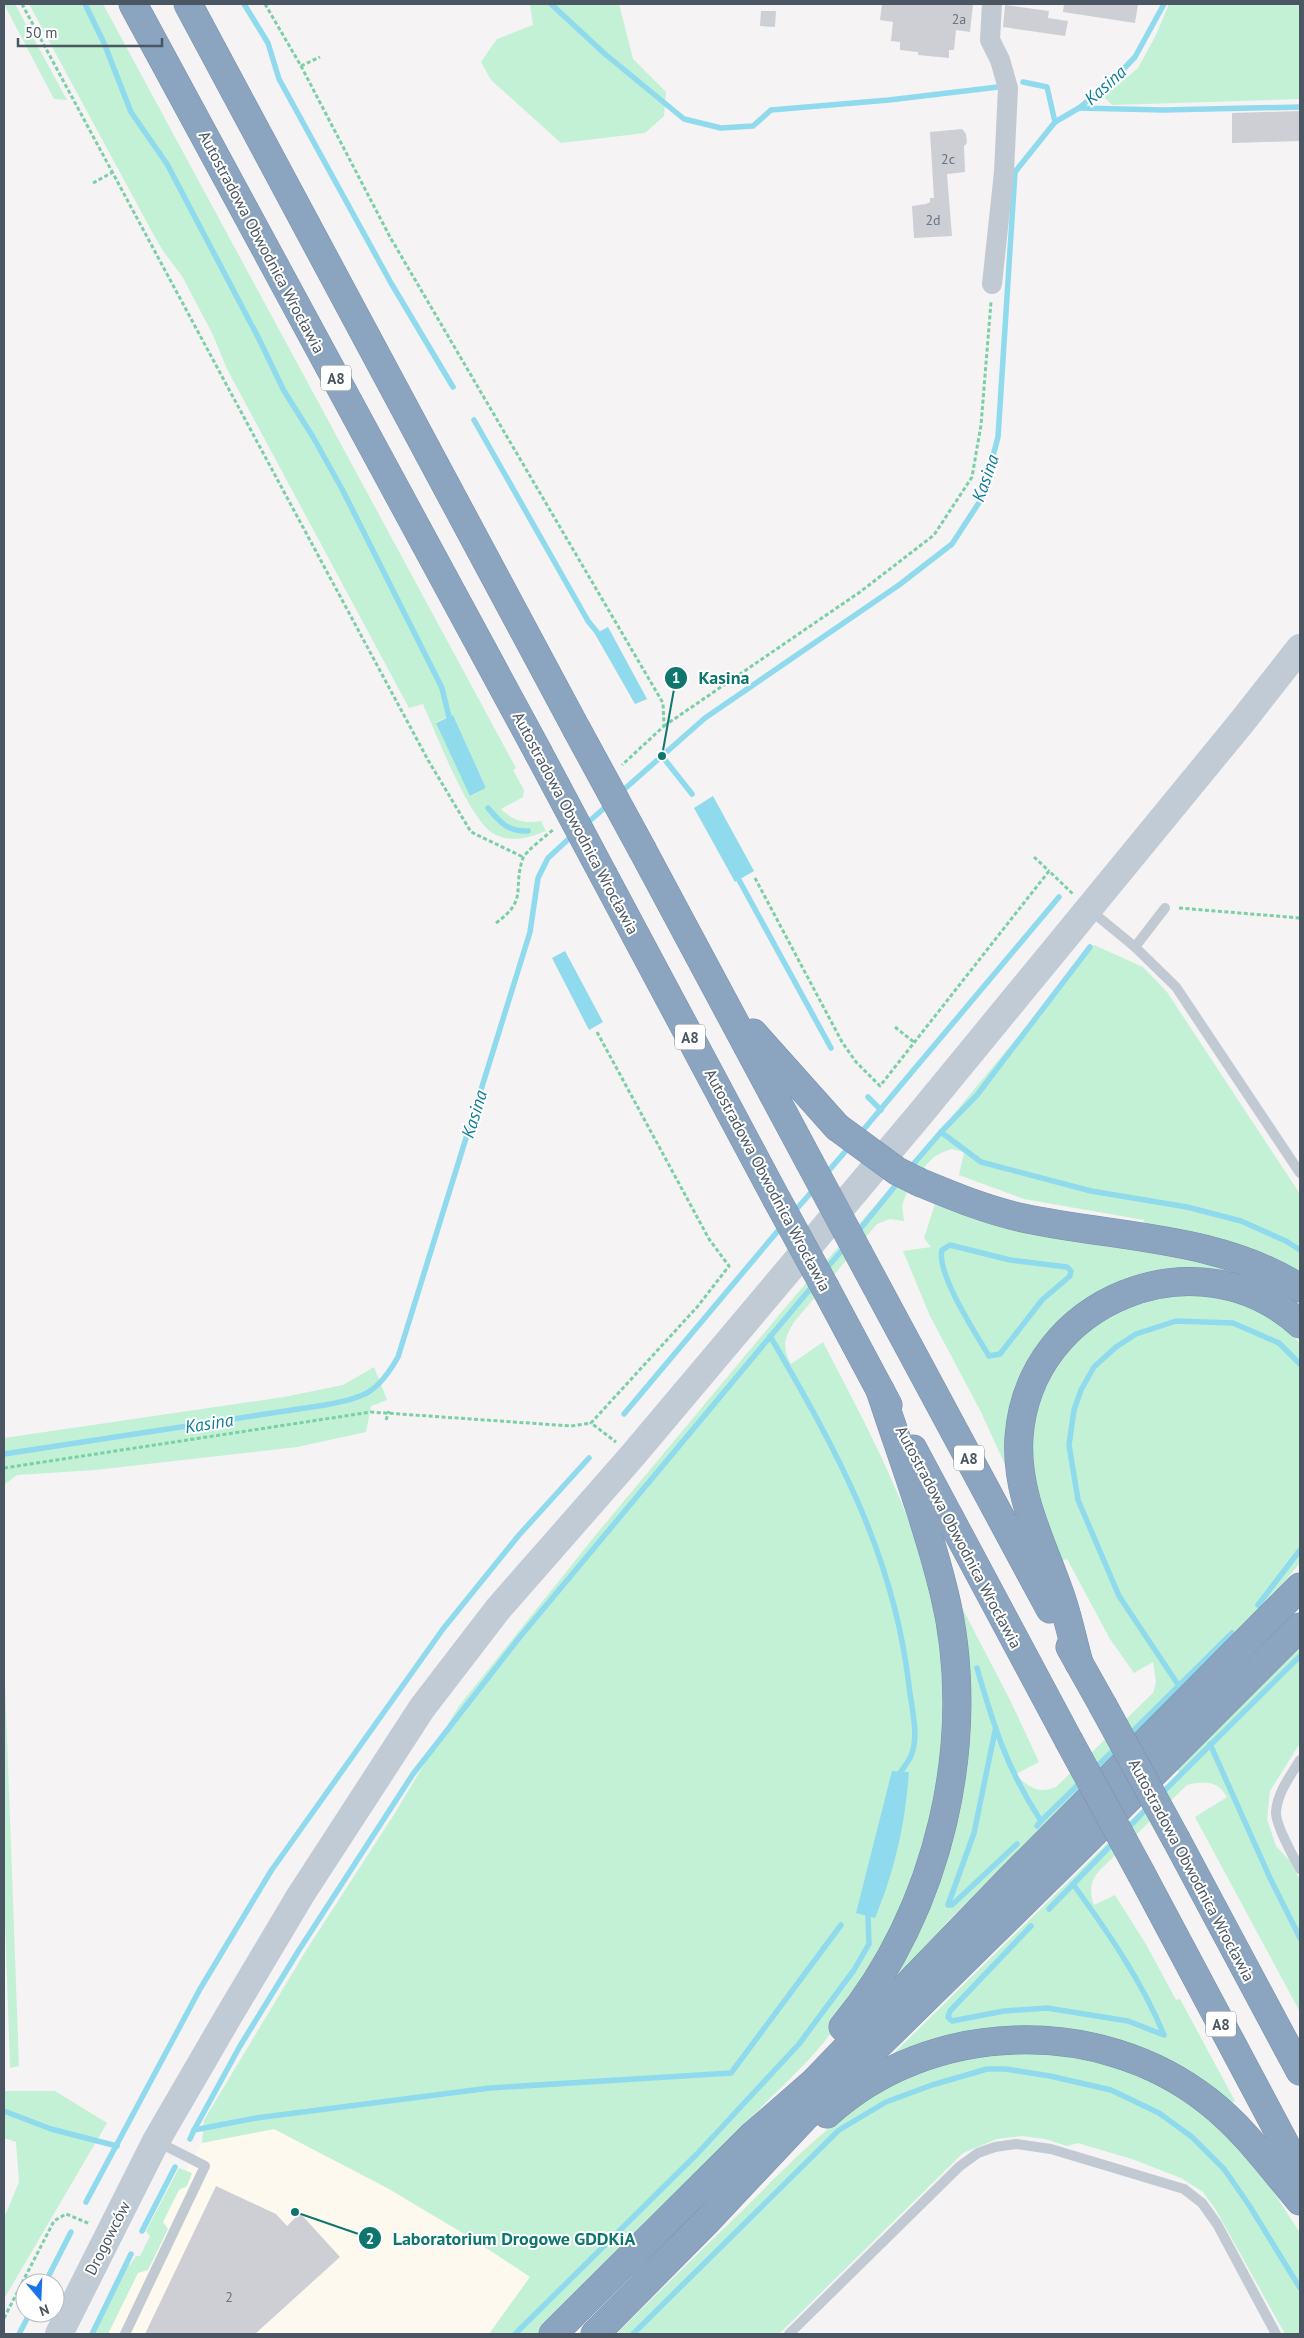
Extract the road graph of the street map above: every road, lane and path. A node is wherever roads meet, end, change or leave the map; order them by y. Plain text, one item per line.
1 (22, 4) edge
2 (133, 4) edge
3 (188, 4) edge
4 (265, 4) edge
5 (992, 4) edge
6 (320, 57) dead end
7 (301, 66) junction
8 (113, 172) junction
9 (93, 183) dead end
10 (992, 284) joint
11 (1300, 648) edge
12 (664, 726) junction
13 (622, 766) dead end
14 (558, 824) dead end
15 (523, 857) junction
16 (1034, 857) dead end
17 (1049, 871) junction
18 (754, 878) dead end
19 (1088, 908) junction
20 (1165, 908) joint
21 (1300, 918) edge
22 (496, 923) dead end
23 (1134, 946) junction
24 (722, 997) junction
25 (896, 1027) dead end
26 (597, 1032) dead end
27 (915, 1043) junction
28 (1300, 1173) edge
29 (1300, 1288) edge
30 (1300, 1324) edge
31 (880, 1390) junction
32 (389, 1411) junction
33 (386, 1420) dead end
34 (591, 1423) junction
35 (633, 1455) junction
36 (4, 1468) edge
37 (1300, 1587) edge
38 (1300, 1627) edge
39 (1079, 1663) junction
40 (1300, 1760) edge
41 (1300, 1869) edge
42 (1300, 2071) edge
43 (751, 2137) junction
44 (156, 2141) junction
45 (1300, 2172) edge
46 (1300, 2201) edge
47 (707, 2221) junction
48 (111, 2233) junction
49 (4, 2318) edge
50 (59, 2334) edge
51 (125, 2334) edge
52 (553, 2334) edge
53 (595, 2334) edge
54 (789, 2334) edge
55 (1276, 2334) edge

1 - 8 path
2 - 31 highway, Autostradowa Obwodnica Wrocławia / A8, bridge
3 - 24 highway, Autostradowa Obwodnica Wrocławia / A8, bridge
4 - 7 path
5 - 10 street
6 - 7 path
7 - 12 path
8 - 9 path
8 - 15 path
10 - 12 path
11 - 19 main road, Drogowców
12 - 13 path
14 - 15 path
15 - 22 path
16 - 17 path
17 - 19 path
17 - 27 path
18 - 27 path
19 - 23 lane
19 - 35 main road, Drogowców
20 - 21 path
20 - 23 lane
23 - 28 lane
24 - 29 highway, bridge
24 - 39 highway, Autostradowa Obwodnica Wrocławia / A8, bridge
25 - 27 path
26 - 34 path
30 - 39 highway
31 - 43 highway
31 - 45 highway, Autostradowa Obwodnica Wrocławia / A8, bridge
32 - 33 path
32 - 34 path
32 - 36 path
34 - 35 path
35 - 44 main road, Drogowców
37 - 43 highway
38 - 47 highway
39 - 42 highway, Autostradowa Obwodnica Wrocławia / A8, bridge
40 - 41 lane
43 - 52 highway
44 - 48 main road, Drogowców
44 - 51 lane
46 - 47 highway
47 - 53 highway
48 - 49 path
48 - 50 main road, Drogowców
54 - 55 lane

